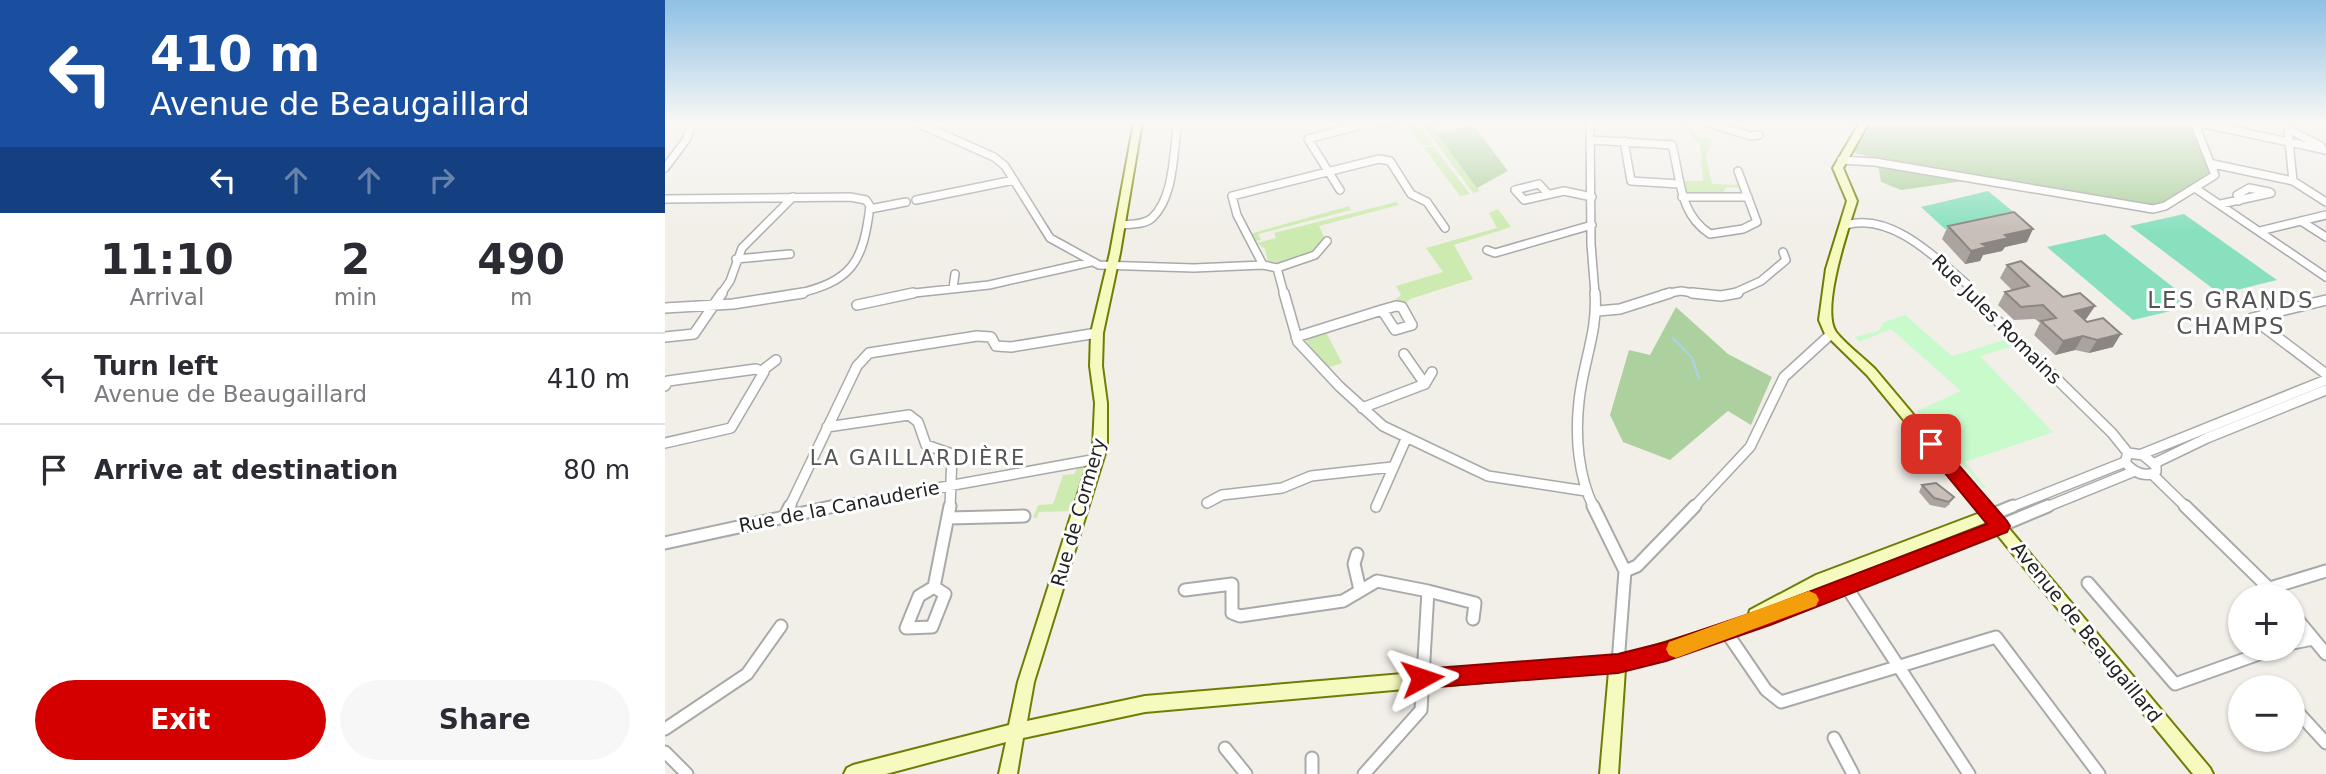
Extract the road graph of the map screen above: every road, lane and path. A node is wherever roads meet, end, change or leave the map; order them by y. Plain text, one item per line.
1 (995, 158) edge
2 (1132, 158) edge
3 (1172, 158) edge
4 (1320, 158) edge
5 (1592, 158) edge
6 (1627, 158) edge
7 (1674, 158) edge
8 (2210, 158) edge
9 (2291, 158) edge
10 (1842, 160) joint
11 (2213, 164) junction
12 (1738, 171) dead end
13 (1329, 172) junction
14 (1014, 180) junction
15 (2293, 181) junction
16 (1679, 184) junction
17 (2195, 188) junction
18 (1340, 190) dead end
19 (1548, 194) dead end
20 (793, 197) junction
21 (1593, 197) junction
22 (1682, 197) junction
23 (1748, 197) junction
24 (665, 199) edge
25 (916, 200) dead end
26 (2239, 201) dead end
27 (906, 202) dead end
28 (2326, 202) edge
29 (2221, 204) junction
30 (870, 209) junction
31 (2326, 215) edge
32 (2301, 221) junction
33 (1120, 225) junction
34 (1592, 225) junction
35 (1846, 225) junction
36 (1445, 228) dead end
37 (2260, 231) junction
38 (2326, 237) edge
39 (1327, 241) dead end
40 (1487, 250) dead end
41 (1783, 252) dead end
42 (790, 254) dead end
43 (736, 259) junction
44 (1091, 262) junction
45 (1263, 265) junction
46 (1112, 268) junction
47 (1277, 268) junction
48 (955, 274) dead end
49 (2326, 277) edge
50 (953, 288) junction
51 (2326, 300) edge
52 (715, 304) junction
53 (857, 305) dead end
54 (665, 308) edge
55 (1382, 310) dead end
56 (1598, 311) junction
57 (1097, 333) junction
58 (1831, 334) junction
59 (665, 337) edge
60 (1296, 337) junction
61 (1404, 354) dead end
62 (776, 360) dead end
63 (763, 370) junction
64 (1432, 372) dead end
65 (2326, 374) edge
66 (2326, 380) edge
67 (666, 384) edge
68 (1425, 384) junction
69 (2326, 390) edge
70 (1362, 408) junction
71 (827, 427) junction
72 (1406, 439) junction
73 (665, 443) edge
74 (2142, 454) junction
75 (2126, 458) junction
76 (1097, 459) junction
77 (1392, 467) junction
78 (2153, 469) junction
79 (2135, 471) junction
80 (950, 484) junction
81 (1586, 491) junction
82 (1207, 503) dead end
83 (1376, 507) dead end
84 (785, 516) junction
85 (1024, 516) dead end
86 (949, 518) junction
87 (1996, 521) junction
88 (665, 543) edge
89 (1357, 554) dead end
90 (2326, 570) edge
91 (1625, 571) junction
92 (1842, 580) junction
93 (2088, 583) dead end
94 (2266, 584) edge
95 (2293, 584) edge
96 (933, 587) dead end
97 (1185, 590) dead end
98 (1360, 590) junction
99 (1428, 591) junction
100 (1473, 619) dead end
101 (782, 626) dead end
102 (2305, 629) edge
103 (1725, 630) junction
104 (2313, 639) junction
105 (2305, 641) edge
106 (2326, 654) edge
107 (2239, 661) edge
108 (1618, 663) junction
109 (1898, 666) junction
110 (1422, 678) junction
111 (2305, 722) edge
112 (665, 729) edge
113 (1016, 732) junction
114 (1834, 738) dead end
115 (2326, 743) edge
116 (1225, 748) dead end
117 (665, 752) edge
118 (1312, 758) dead end
119 (687, 774) edge
120 (853, 774) edge
121 (1008, 774) edge
122 (1247, 774) edge
123 (1312, 774) edge
124 (1364, 774) edge
125 (1609, 774) edge
126 (1853, 774) edge
127 (1969, 774) edge
128 (2099, 774) edge
129 (2204, 774) edge

1 - 14 street
2 - 33 main road, Rue de Cormery
3 - 33 street
4 - 13 street
5 - 21 street
6 - 16 street
7 - 16 street
8 - 11 street
9 - 15 street
10 - 17 street
10 - 35 main road
11 - 15 street
11 - 17 street
12 - 23 street
13 - 18 street
13 - 36 street
13 - 45 street
14 - 25 street
14 - 44 street
15 - 28 street
16 - 22 street
17 - 29 street
19 - 21 street
20 - 24 street
20 - 30 street
20 - 43 street
21 - 34 street
22 - 23 street
22 - 23 street
26 - 29 street
27 - 30 street
29 - 37 street
30 - 52 street
31 - 32 street
32 - 37 street
32 - 38 street
33 - 46 main road, Rue de Cormery
34 - 40 street
34 - 56 street
35 - 58 main road
35 - 75 street, Rue Jules Romains
37 - 49 street
39 - 47 street
41 - 56 street
42 - 43 street
43 - 52 street
44 - 46 street
44 - 50 street
45 - 46 street
45 - 47 street
46 - 57 main road, Rue de Cormery
47 - 60 street
48 - 50 street
50 - 53 street
51 - 65 street
52 - 54 street
52 - 59 street
55 - 60 street
56 - 81 street
57 - 71 street
57 - 76 main road, Rue de Cormery
58 - 87 main road, Avenue de Beaugaillard
58 - 91 street
60 - 70 street
61 - 68 street
62 - 63 street
63 - 67 street
63 - 73 street
64 - 68 street
66 - 74 street
68 - 70 street
69 - 78 street
70 - 72 street
71 - 80 street
71 - 84 street
72 - 77 street
72 - 81 street
74 - 75 street
74 - 78 street
75 - 79 street, Rue Jules Romains
75 - 87 street
76 - 80 street, Rue de la Canauderie
76 - 113 main road, Rue de Cormery
77 - 82 street
77 - 83 street
78 - 79 street
78 - 94 street
79 - 87 street
80 - 84 street, Rue de la Canauderie
80 - 86 street
81 - 91 street
84 - 88 street, Rue de la Canauderie
85 - 86 street
86 - 96 street
87 - 92 main road
87 - 129 main road, Avenue de Beaugaillard
89 - 98 street
90 - 95 street
91 - 108 street
92 - 103 main road
92 - 109 street
93 - 107 street
97 - 98 street
98 - 99 street
99 - 100 street
99 - 110 street
101 - 112 street
102 - 104 street
103 - 108 main road
103 - 109 street
104 - 105 street
104 - 106 street
108 - 110 main road
108 - 125 main road
109 - 127 street
109 - 128 street
110 - 113 main road
110 - 124 street
111 - 115 street
113 - 120 main road
113 - 121 main road, Rue de Cormery
114 - 126 street
116 - 122 street
117 - 119 street
118 - 123 street

